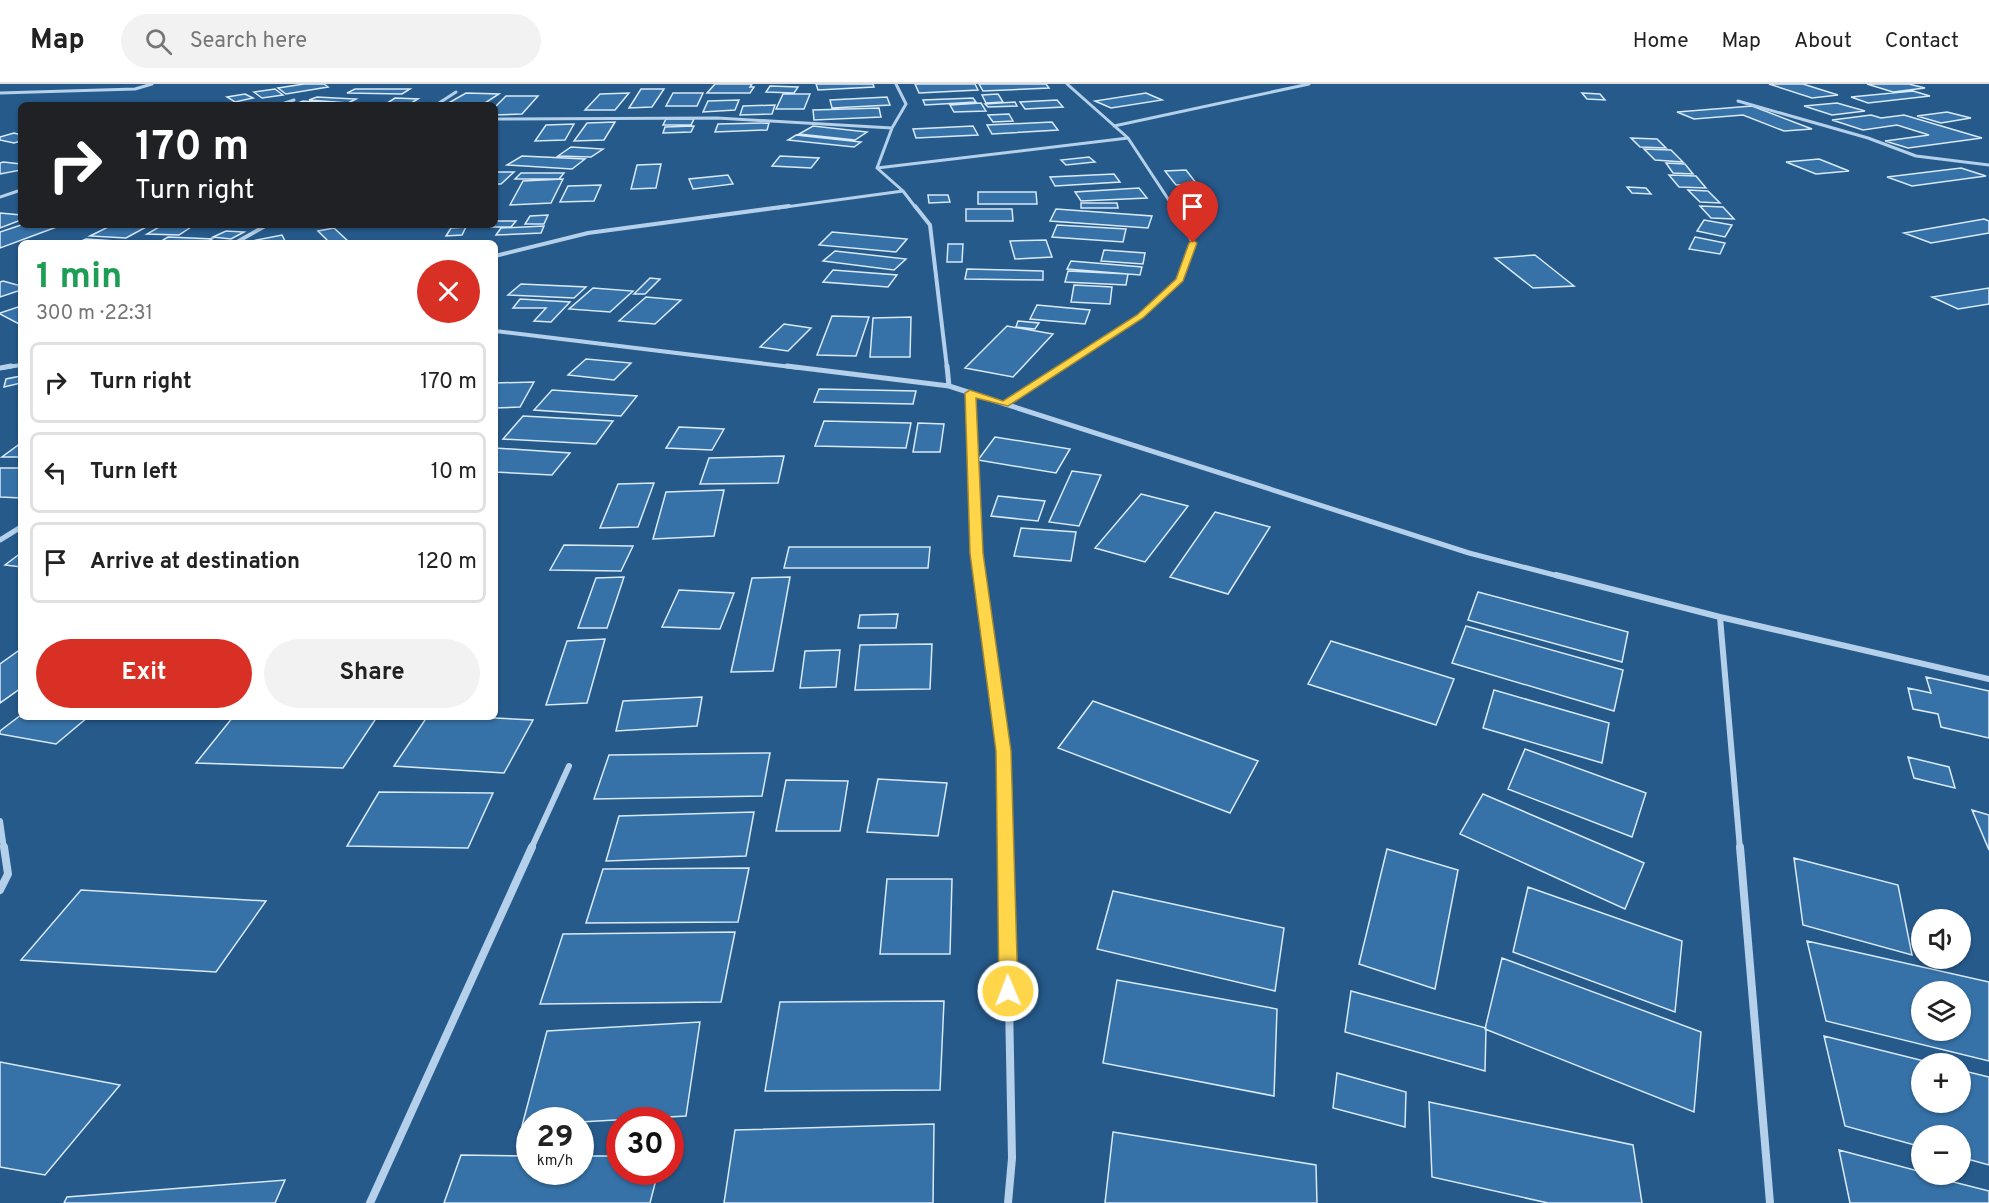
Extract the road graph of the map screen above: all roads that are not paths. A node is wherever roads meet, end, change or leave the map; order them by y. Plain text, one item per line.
1 (152, 84) edge
2 (896, 84) edge
3 (1067, 84) edge
4 (1309, 84) edge
5 (456, 92) dead end
6 (0, 93) edge
7 (294, 100) dead end
8 (1738, 101) dead end
9 (288, 102) edge
10 (441, 102) edge
11 (498, 119) edge
12 (1114, 126) junction
13 (892, 128) junction
14 (1128, 138) junction
15 (1989, 165) edge
16 (877, 168) junction
17 (18, 191) edge
18 (903, 191) junction
19 (0, 198) edge
20 (262, 228) edge
21 (240, 240) edge
22 (498, 255) edge
23 (498, 331) edge
24 (18, 365) edge
25 (0, 368) edge
26 (949, 386) junction
27 (970, 393) junction
28 (1005, 404) junction
29 (18, 529) edge
30 (0, 540) edge
31 (1720, 617) junction
32 (1989, 679) edge
33 (569, 766) dead end
34 (0, 821) edge
35 (0, 890) edge
36 (370, 1203) edge
37 (1008, 1203) edge
38 (1770, 1203) edge

1 - 6 street
2 - 13 street
3 - 12 street
4 - 12 street
5 - 10 street
7 - 9 street
8 - 15 street
11 - 13 street
12 - 14 street
13 - 16 street
14 - 16 street
14 - 28 street
16 - 18 street
17 - 19 street
18 - 22 street
18 - 26 street
20 - 21 street
23 - 26 street
24 - 25 street
26 - 27 street
27 - 28 street
27 - 37 street
28 - 31 street
29 - 30 street
31 - 32 street
31 - 38 street
33 - 36 street
34 - 35 street

